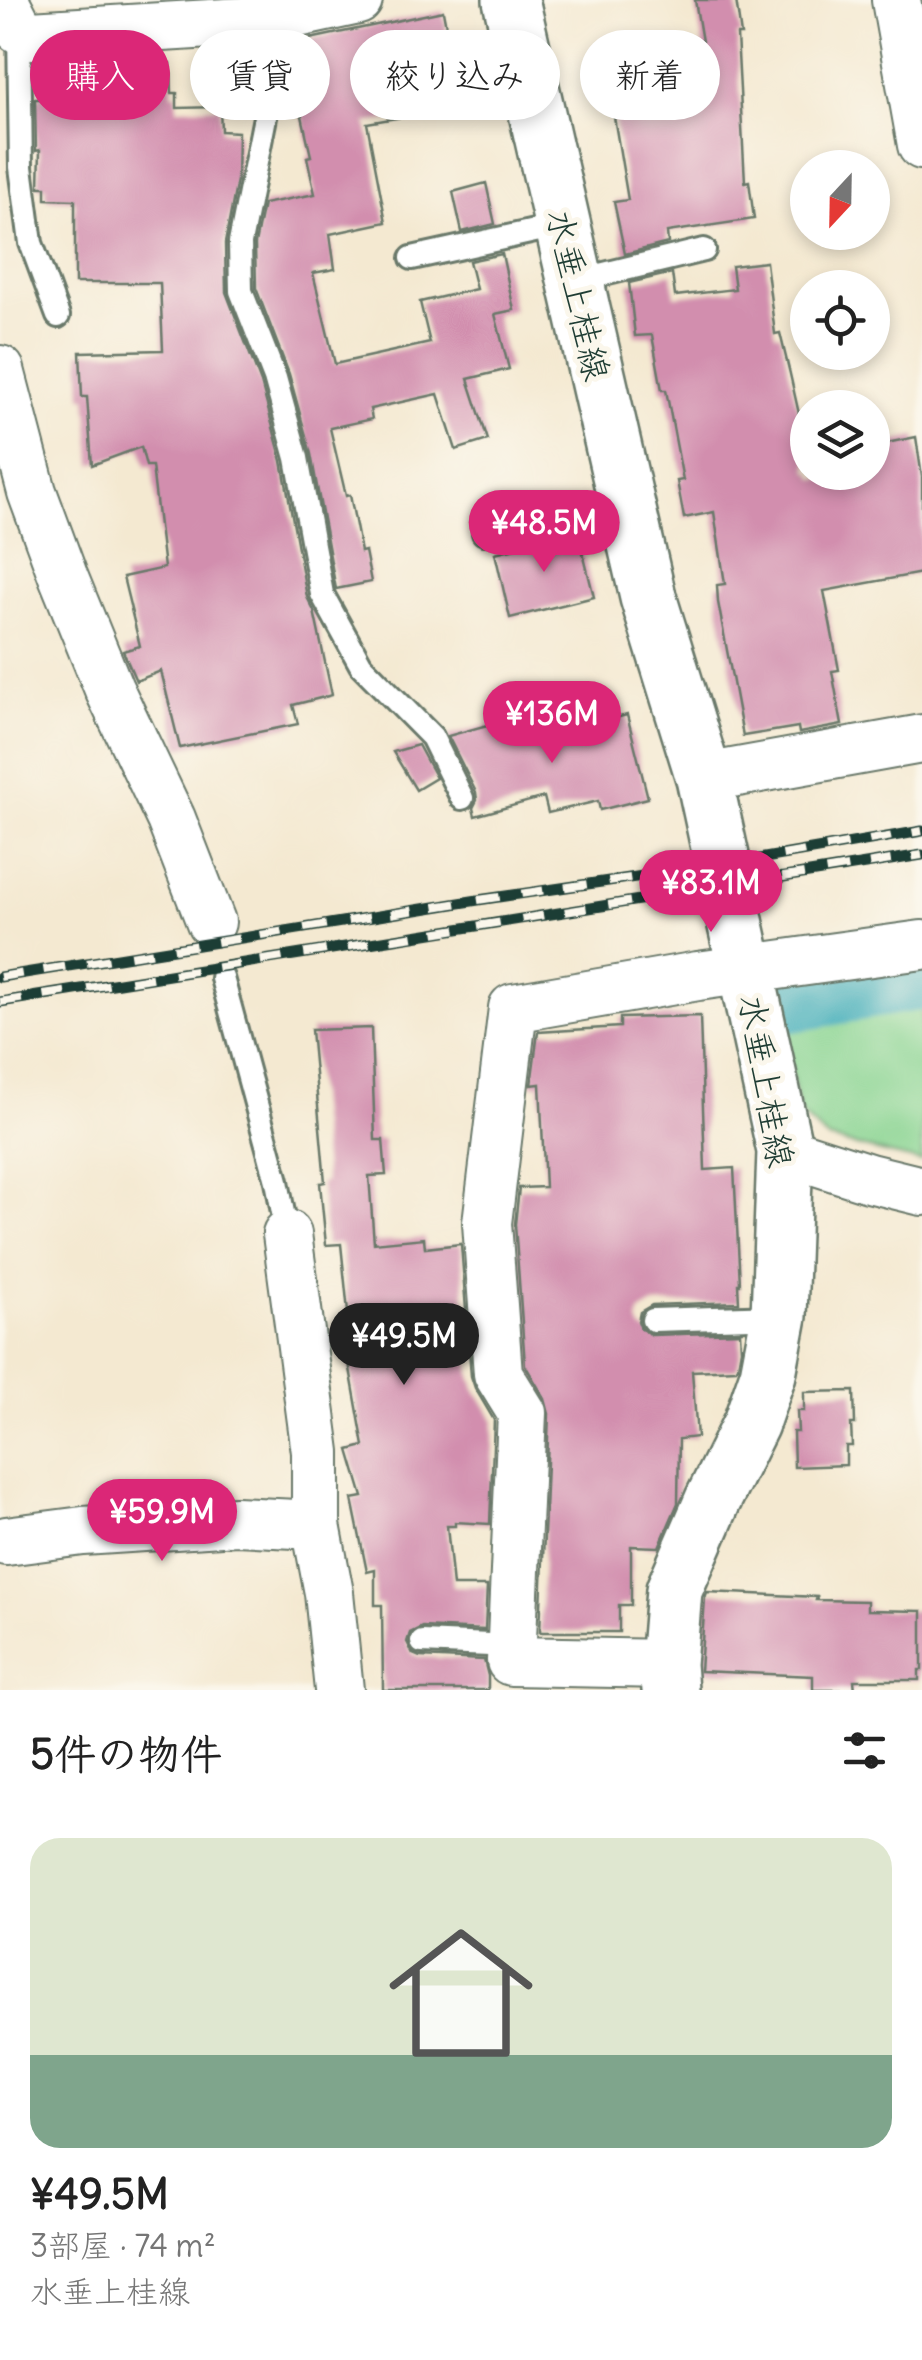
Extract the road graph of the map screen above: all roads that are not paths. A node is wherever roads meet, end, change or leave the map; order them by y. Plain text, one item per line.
1 (358, 0) edge
2 (511, 0) edge
3 (896, 0) edge
4 (257, 10) edge
5 (11, 14) edge
6 (922, 144) edge
7 (562, 225) junction
8 (704, 250) dead end
9 (412, 258) dead end
10 (574, 281) junction
11 (58, 316) dead end
12 (0, 370) edge
13 (626, 500) junction
14 (484, 534) dead end
15 (922, 739) edge
16 (704, 778) junction
17 (462, 798) dead end
18 (211, 922) dead end
19 (922, 945) edge
20 (747, 969) junction
21 (222, 978) dead end
22 (785, 1152) junction
23 (922, 1191) edge
24 (287, 1234) joint
25 (779, 1316) junction
26 (653, 1320) dead end
27 (316, 1525) junction
28 (6, 1540) dead end
29 (422, 1642) dead end
30 (512, 1646) junction
31 (669, 1677) edge
32 (339, 1690) edge

1 - 4 street
2 - 7 main road, 水垂上桂線
3 - 6 street
4 - 5 street
4 - 17 lane
5 - 11 lane
7 - 9 lane
7 - 10 main road, 水垂上桂線
8 - 10 lane
10 - 13 main road, 水垂上桂線
12 - 18 street
13 - 14 lane
13 - 16 main road, 水垂上桂線
15 - 16 street
16 - 20 main road, 水垂上桂線
19 - 20 street
20 - 22 main road, 水垂上桂線
20 - 30 street
21 - 24 lane
22 - 23 street
22 - 25 main road, 水垂上桂線
24 - 27 street
25 - 26 lane
25 - 31 main road, 水垂上桂線
27 - 28 street
27 - 32 street
29 - 30 lane
30 - 31 street

